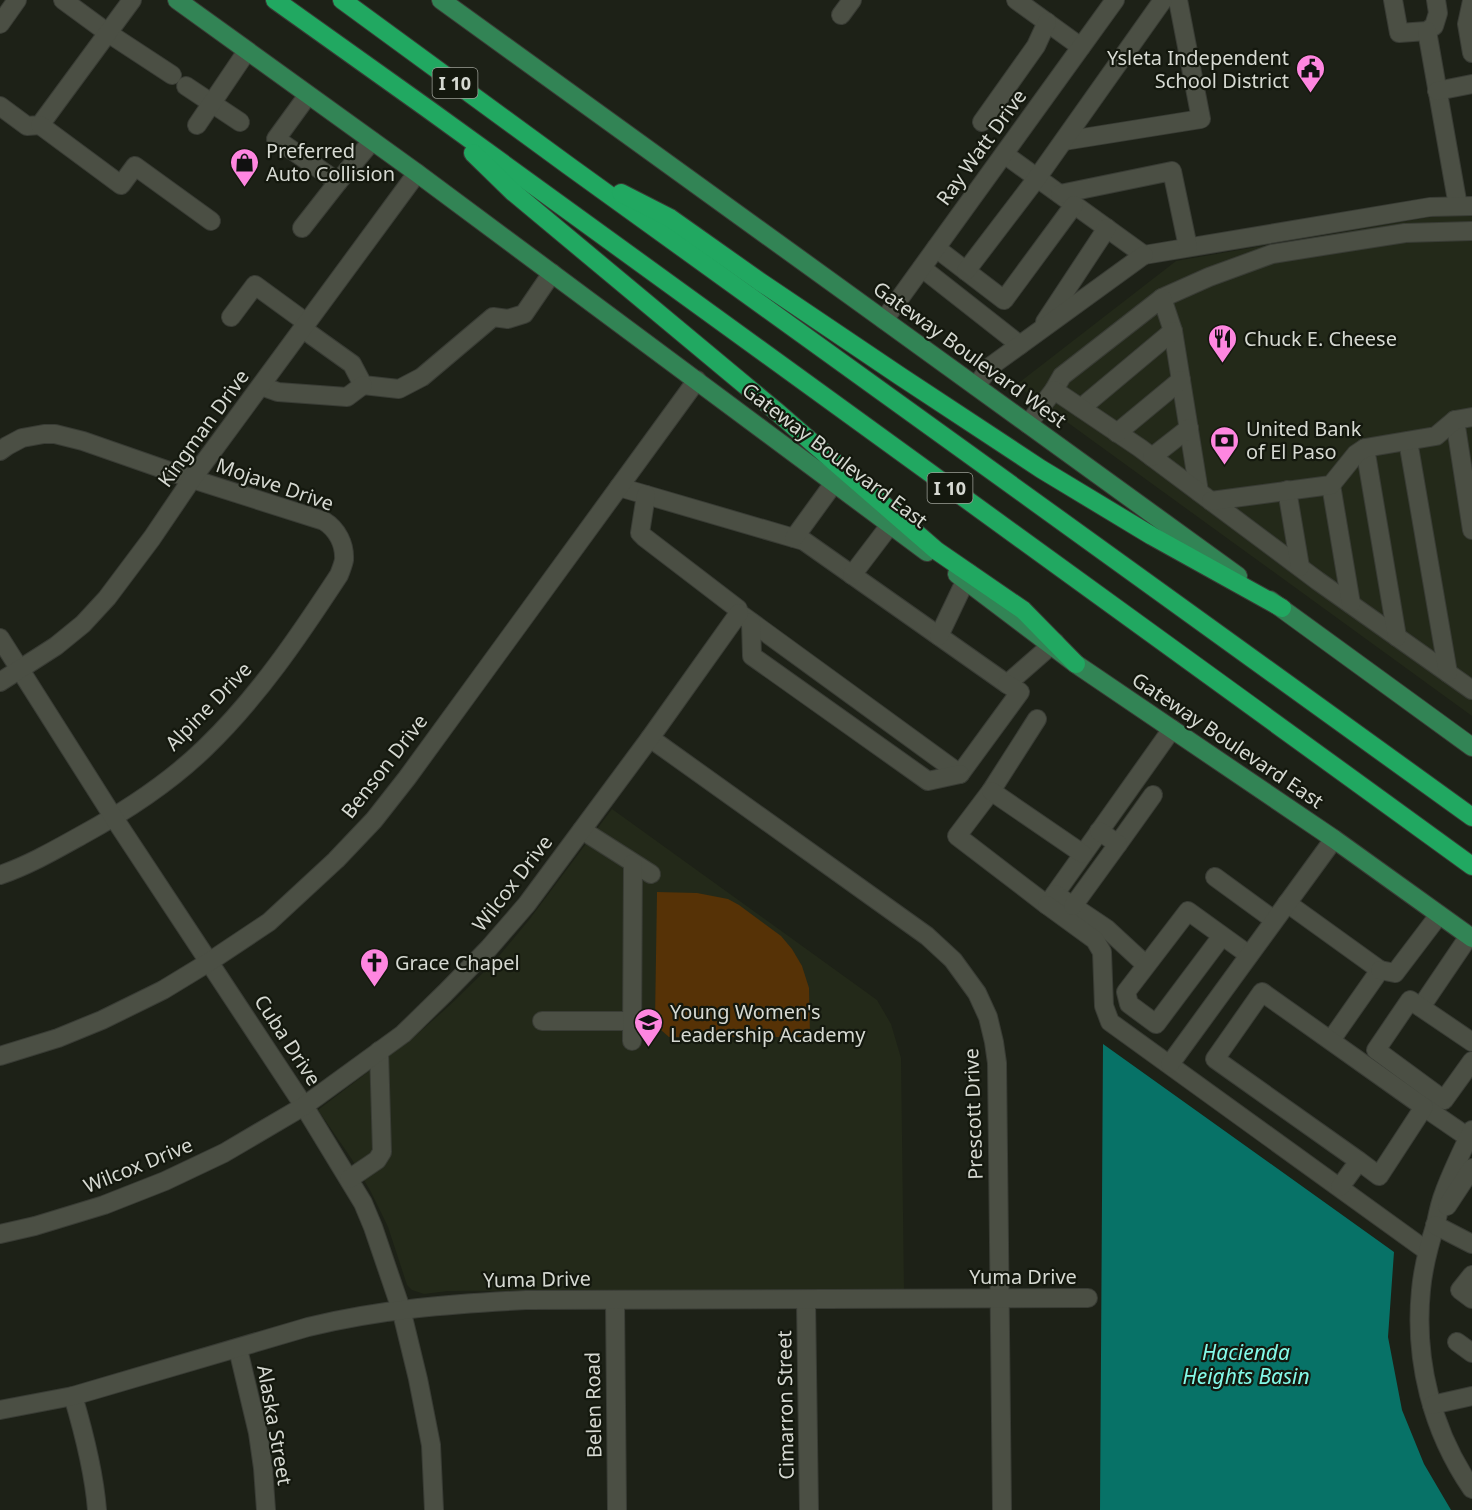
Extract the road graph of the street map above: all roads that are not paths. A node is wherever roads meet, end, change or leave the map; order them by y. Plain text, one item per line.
1 (17, 0) edge
2 (63, 0) edge
3 (132, 0) edge
4 (177, 0) edge
5 (275, 0) edge
6 (342, 0) edge
7 (441, 0) edge
8 (852, 0) edge
9 (1016, 0) edge
10 (1115, 0) edge
11 (1163, 0) edge
12 (1178, 0) edge
13 (1393, 0) edge
14 (1436, 0) edge
15 (1472, 1) edge
16 (841, 15) dead end
17 (1047, 22) junction
18 (0, 24) edge
19 (1427, 31) junction
20 (108, 33) junction
21 (1081, 47) junction
22 (248, 51) junction
23 (1472, 53) edge
24 (1472, 84) edge
25 (1437, 91) junction
26 (308, 95) junction
27 (212, 103) junction
28 (0, 106) edge
29 (428, 109) junction
30 (240, 122) dead end
31 (982, 122) dead end
32 (40, 125) junction
33 (196, 125) dead end
34 (372, 141) junction
35 (1064, 141) junction
36 (1004, 154) junction
37 (569, 166) junction
38 (417, 173) junction
39 (1037, 178) junction
40 (338, 182) junction
41 (1067, 200) junction
42 (1465, 206) edge
43 (211, 221) dead end
44 (302, 228) dead end
45 (1107, 228) junction
46 (1472, 231) edge
47 (1188, 247) junction
48 (936, 248) junction
49 (1144, 255) junction
50 (922, 268) junction
51 (966, 271) junction
52 (552, 273) junction
53 (1162, 298) junction
54 (1004, 300) junction
55 (231, 317) dead end
56 (884, 320) junction
57 (989, 321) junction
58 (305, 326) junction
59 (1173, 331) junction
60 (1038, 332) junction
61 (1020, 345) junction
62 (697, 380) junction
63 (1181, 380) junction
64 (363, 385) junction
65 (261, 386) junction
66 (976, 386) junction
67 (1054, 390) junction
68 (1081, 408) junction
69 (1463, 419) edge
70 (1028, 424) junction
71 (1189, 428) junction
72 (1117, 433) junction
73 (1408, 441) junction
74 (1365, 448) junction
75 (0, 451) edge
76 (1152, 458) junction
77 (192, 479) junction
78 (834, 483) junction
79 (1331, 484) junction
80 (619, 487) junction
81 (1287, 490) junction
82 (646, 495) junction
83 (1205, 496) junction
84 (890, 525) junction
85 (1472, 530) edge
86 (794, 538) junction
87 (344, 560) joint
88 (1300, 567) junction
89 (852, 575) junction
90 (967, 577) junction
91 (1351, 604) junction
92 (1282, 608) junction
93 (745, 618) junction
94 (939, 636) junction
95 (1397, 637) junction
96 (0, 638) edge
97 (1053, 643) junction
98 (1076, 664) joint
99 (20, 669) junction
100 (1448, 673) junction
101 (0, 682) edge
102 (1007, 684) junction
103 (1472, 690) edge
104 (1037, 719) dead end
105 (1172, 729) junction
106 (650, 738) junction
107 (1472, 747) edge
108 (960, 774) junction
109 (991, 791) junction
110 (1153, 795) dead end
111 (1472, 817) edge
112 (114, 818) junction
113 (582, 830) junction
114 (1099, 831) junction
115 (1334, 839) junction
116 (1118, 844) junction
117 (1083, 854) junction
118 (633, 863) junction
119 (1472, 866) edge
120 (651, 874) dead end
121 (0, 875) edge
122 (1215, 877) dead end
123 (1051, 900) junction
124 (1287, 903) junction
125 (1073, 906) junction
126 (1439, 915) junction
127 (1274, 920) junction
128 (1222, 936) junction
129 (1471, 937) edge
130 (1249, 955) junction
131 (209, 962) junction
132 (1146, 965) junction
133 (1380, 969) junction
134 (1238, 972) junction
135 (1262, 992) junction
136 (1421, 1007) junction
137 (542, 1021) dead end
138 (632, 1021) junction
139 (1331, 1040) junction
140 (632, 1041) dead end
141 (1472, 1042) edge
142 (379, 1051) junction
143 (0, 1056) edge
144 (1472, 1061) edge
145 (1170, 1064) junction
146 (304, 1106) junction
147 (1424, 1107) junction
148 (1471, 1136) edge
149 (1359, 1161) junction
150 (1471, 1173) edge
151 (349, 1179) junction
152 (1340, 1188) junction
153 (1435, 1225) junction
154 (0, 1234) edge
155 (1472, 1244) edge
156 (1427, 1251) junction
157 (1472, 1275) edge
158 (1000, 1298) junction
159 (1088, 1298) dead end
160 (1472, 1299) edge
161 (615, 1300) junction
162 (806, 1300) junction
163 (401, 1309) junction
164 (1457, 1342) dead end
165 (238, 1348) junction
166 (1472, 1353) edge
167 (73, 1396) junction
168 (1472, 1396) edge
169 (1432, 1405) junction
170 (0, 1410) edge
171 (1472, 1489) edge
172 (97, 1510) edge
173 (266, 1510) edge
174 (434, 1510) edge
175 (616, 1510) edge
176 (809, 1510) edge
177 (1002, 1510) edge

1 - 18 street
2 - 20 street
3 - 20 street
4 - 22 main road, Gateway Boulevard East
5 - 29 highway, I 10
6 - 37 highway, I 10
7 - 56 main road, Gateway Boulevard West
8 - 16 street
9 - 17 street
10 - 21 street, Ray Watt Drive
11 - 35 street
12 - 35 street
13 - 19 street
14 - 19 street
15 - 23 street
17 - 21 street
17 - 31 street
19 - 25 street
20 - 27 street
20 - 32 street
21 - 36 street, Ray Watt Drive
22 - 26 main road, Gateway Boulevard East
22 - 27 street
24 - 25 street
25 - 42 street
26 - 34 main road, Gateway Boulevard East
26 - 40 street
27 - 30 street
27 - 33 street
28 - 32 street
29 - 90 highway
29 - 119 highway, I 10
32 - 43 street
34 - 38 main road, Gateway Boulevard East
34 - 40 street
35 - 39 street
36 - 39 street
36 - 48 street, Ray Watt Drive
37 - 92 highway
37 - 111 highway, I 10
38 - 52 main road, Gateway Boulevard East
38 - 58 street, Kingman Drive
39 - 41 street
39 - 51 street
40 - 44 street
41 - 45 street
41 - 47 street
41 - 54 street
42 - 47 street
45 - 49 street
45 - 60 street
46 - 53 street
47 - 49 street
48 - 50 street, Ray Watt Drive
48 - 51 street
49 - 60 street
50 - 56 street, Ray Watt Drive
50 - 57 street
51 - 54 street
52 - 62 main road, Gateway Boulevard East
52 - 64 street
53 - 59 street
53 - 67 street
54 - 57 street
55 - 58 street
56 - 66 main road, Gateway Boulevard West
57 - 61 street
58 - 64 street
58 - 65 street, Kingman Drive
59 - 63 street
59 - 68 street
60 - 61 street
61 - 66 street
62 - 78 main road, Gateway Boulevard East
62 - 80 street, Benson Drive
63 - 71 street
63 - 72 street
64 - 65 street
65 - 77 street, Kingman Drive
66 - 70 main road, Gateway Boulevard West
67 - 68 street
67 - 70 street
68 - 72 street
69 - 73 street
69 - 85 street
70 - 92 main road, Gateway Boulevard West
71 - 76 street
71 - 83 street
72 - 76 street
73 - 74 street
73 - 100 street
74 - 79 street
74 - 95 street
75 - 77 street, Mojave Drive
76 - 83 street
77 - 87 street, Mojave Drive
77 - 99 street, Kingman Drive
78 - 84 main road, Gateway Boulevard East
78 - 86 street
79 - 81 street
79 - 91 street
80 - 82 street
80 - 131 street, Benson Drive
81 - 83 street
81 - 88 street
82 - 86 street
82 - 93 street
83 - 88 street
84 - 89 street
84 - 90 main road, Gateway Boulevard East
86 - 89 street
87 - 112 street, Alpine Drive
88 - 91 street
89 - 94 street
90 - 94 street
90 - 97 highway
91 - 95 street
92 - 107 main road, Gateway Boulevard West
93 - 106 street, Wilcox Drive
93 - 108 street
93 - 108 street
94 - 102 street
95 - 100 street
96 - 99 street, Cuba Drive
97 - 98 highway
97 - 102 street
98 - 105 main road, Gateway Boulevard East
99 - 101 street, Kingman Drive
99 - 112 street, Cuba Drive
100 - 103 street
102 - 108 street
104 - 109 street
105 - 114 street
105 - 115 main road, Gateway Boulevard East
106 - 113 street, Wilcox Drive
106 - 158 street, Prescott Drive
109 - 117 street
109 - 123 street
110 - 116 street
112 - 121 street, Alpine Drive
112 - 131 street, Cuba Drive
113 - 118 street
113 - 142 street, Wilcox Drive
114 - 116 street
114 - 117 street
115 - 124 street
115 - 126 main road, Gateway Boulevard East
116 - 125 street
117 - 123 street
118 - 120 street
118 - 138 street
122 - 127 street
123 - 125 street
123 - 145 street
124 - 127 street
124 - 133 street
125 - 132 street
126 - 129 main road, Gateway Boulevard East
126 - 133 street
127 - 130 street
128 - 130 street
128 - 132 street
128 - 132 street
129 - 136 street
130 - 134 street
131 - 143 street, Benson Drive
131 - 146 street, Cuba Drive
133 - 139 street
134 - 135 street
134 - 145 street
135 - 139 street
135 - 149 street
136 - 141 street
136 - 144 street
137 - 138 street
138 - 140 street
139 - 147 street
142 - 146 street, Wilcox Drive
142 - 151 street
145 - 152 street
146 - 151 street, Cuba Drive
146 - 154 street, Wilcox Drive
147 - 148 street
147 - 149 street
148 - 153 street
149 - 152 street
150 - 153 street
151 - 163 street, Cuba Drive
152 - 156 street
153 - 155 street
153 - 156 street
156 - 169 street
157 - 160 street
158 - 159 street, Yuma Drive
158 - 162 street, Yuma Drive
158 - 177 street, Prescott Drive
161 - 162 street, Yuma Drive
161 - 163 street, Yuma Drive
161 - 175 street, Belen Road
162 - 176 street, Cimarron Street
163 - 165 street, Yuma Drive
163 - 174 street, Cuba Drive
164 - 166 street
165 - 167 street, Yuma Drive
165 - 173 street, Alaska Street
167 - 170 street, Yuma Drive
167 - 172 street
168 - 169 street
169 - 171 street

